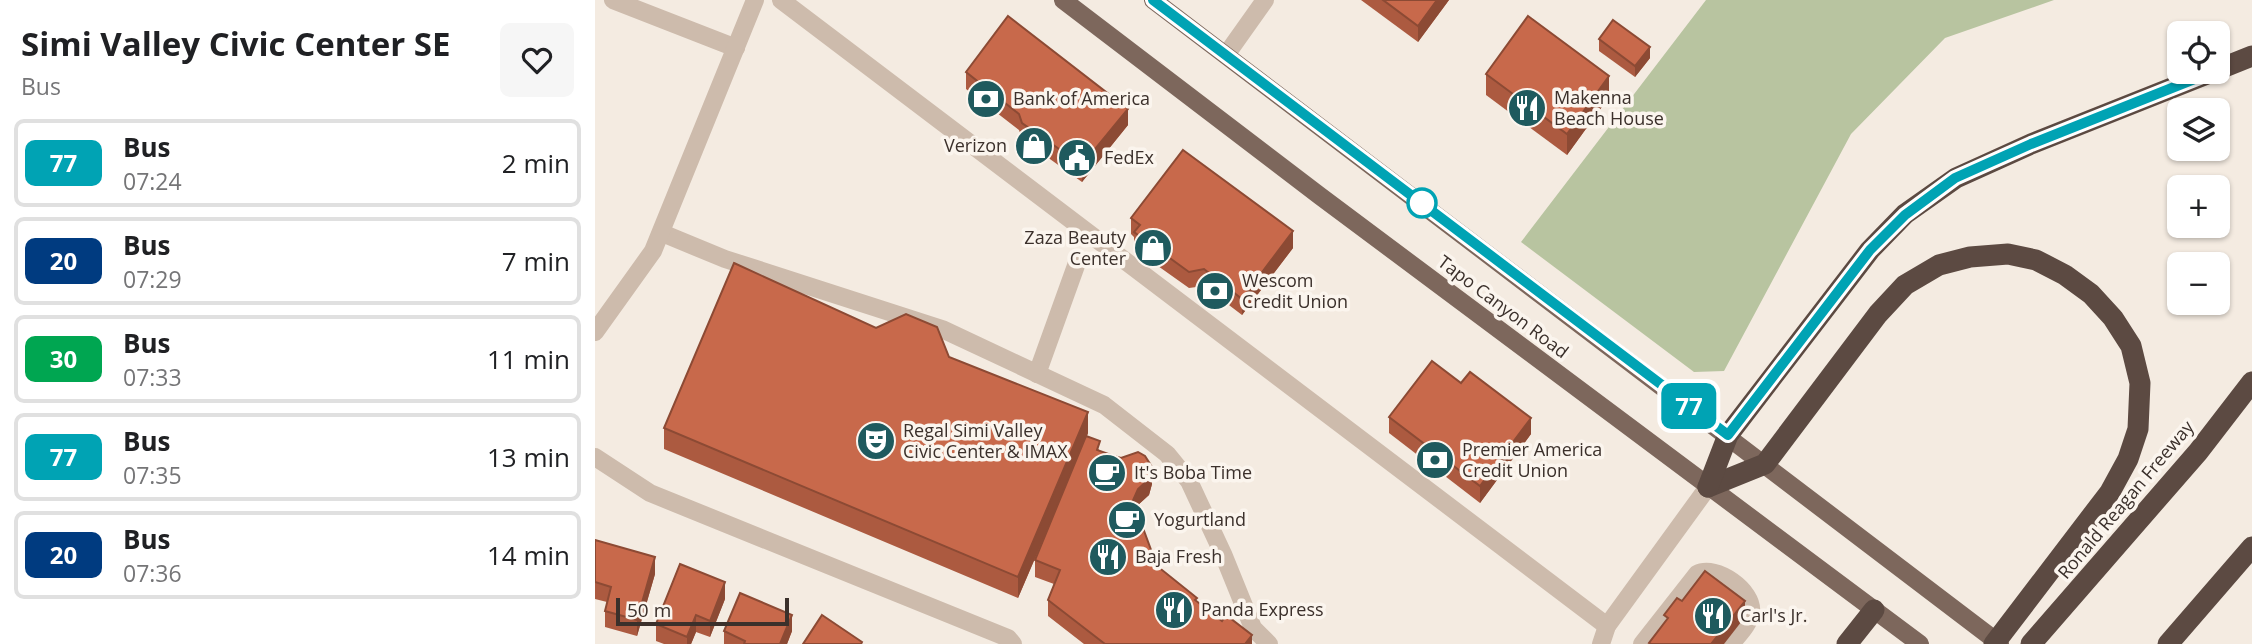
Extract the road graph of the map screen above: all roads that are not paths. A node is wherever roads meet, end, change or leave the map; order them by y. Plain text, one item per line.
1 (613, 0) edge
2 (755, 0) edge
3 (781, 0) edge
4 (1063, 0) edge
5 (1153, 0) edge
6 (1265, 0) edge
7 (736, 48) junction
8 (1226, 55) junction
9 (2252, 56) edge
10 (2230, 65) edge
11 (2182, 84) edge
12 (662, 233) junction
13 (1078, 260) dead end
14 (595, 332) edge
15 (1037, 374) junction
16 (2252, 382) edge
17 (1728, 435) junction
18 (595, 457) edge
19 (1765, 464) junction
20 (1708, 487) junction
21 (2252, 547) edge
22 (1874, 610) junction
23 (1607, 626) junction
24 (1013, 644) edge
25 (1269, 644) edge
26 (1601, 644) edge
27 (1642, 644) edge
28 (1731, 644) edge
29 (1847, 644) edge
30 (1920, 644) edge
31 (1994, 644) edge
32 (2000, 644) edge
33 (2031, 644) edge
34 (2168, 644) edge

1 - 7 lane
2 - 7 lane
3 - 23 lane
4 - 20 main road, Tapo Canyon Road
5 - 8 main road, Tapo Canyon Road
6 - 8 lane
7 - 12 lane
8 - 17 main road, Tapo Canyon Road
9 - 10 highway
11 - 17 highway
12 - 14 lane
12 - 15 lane
13 - 15 lane
15 - 25 lane
16 - 33 highway, Ronald Reagan Freeway
17 - 19 main road, Tapo Canyon Road
17 - 20 highway
18 - 24 lane
19 - 20 highway
19 - 31 highway
19 - 32 main road, Tapo Canyon Road
20 - 22 main road, Tapo Canyon Road
20 - 23 lane
21 - 34 highway
22 - 29 highway
22 - 30 main road, Tapo Canyon Road
23 - 26 lane
27 - 28 lane

